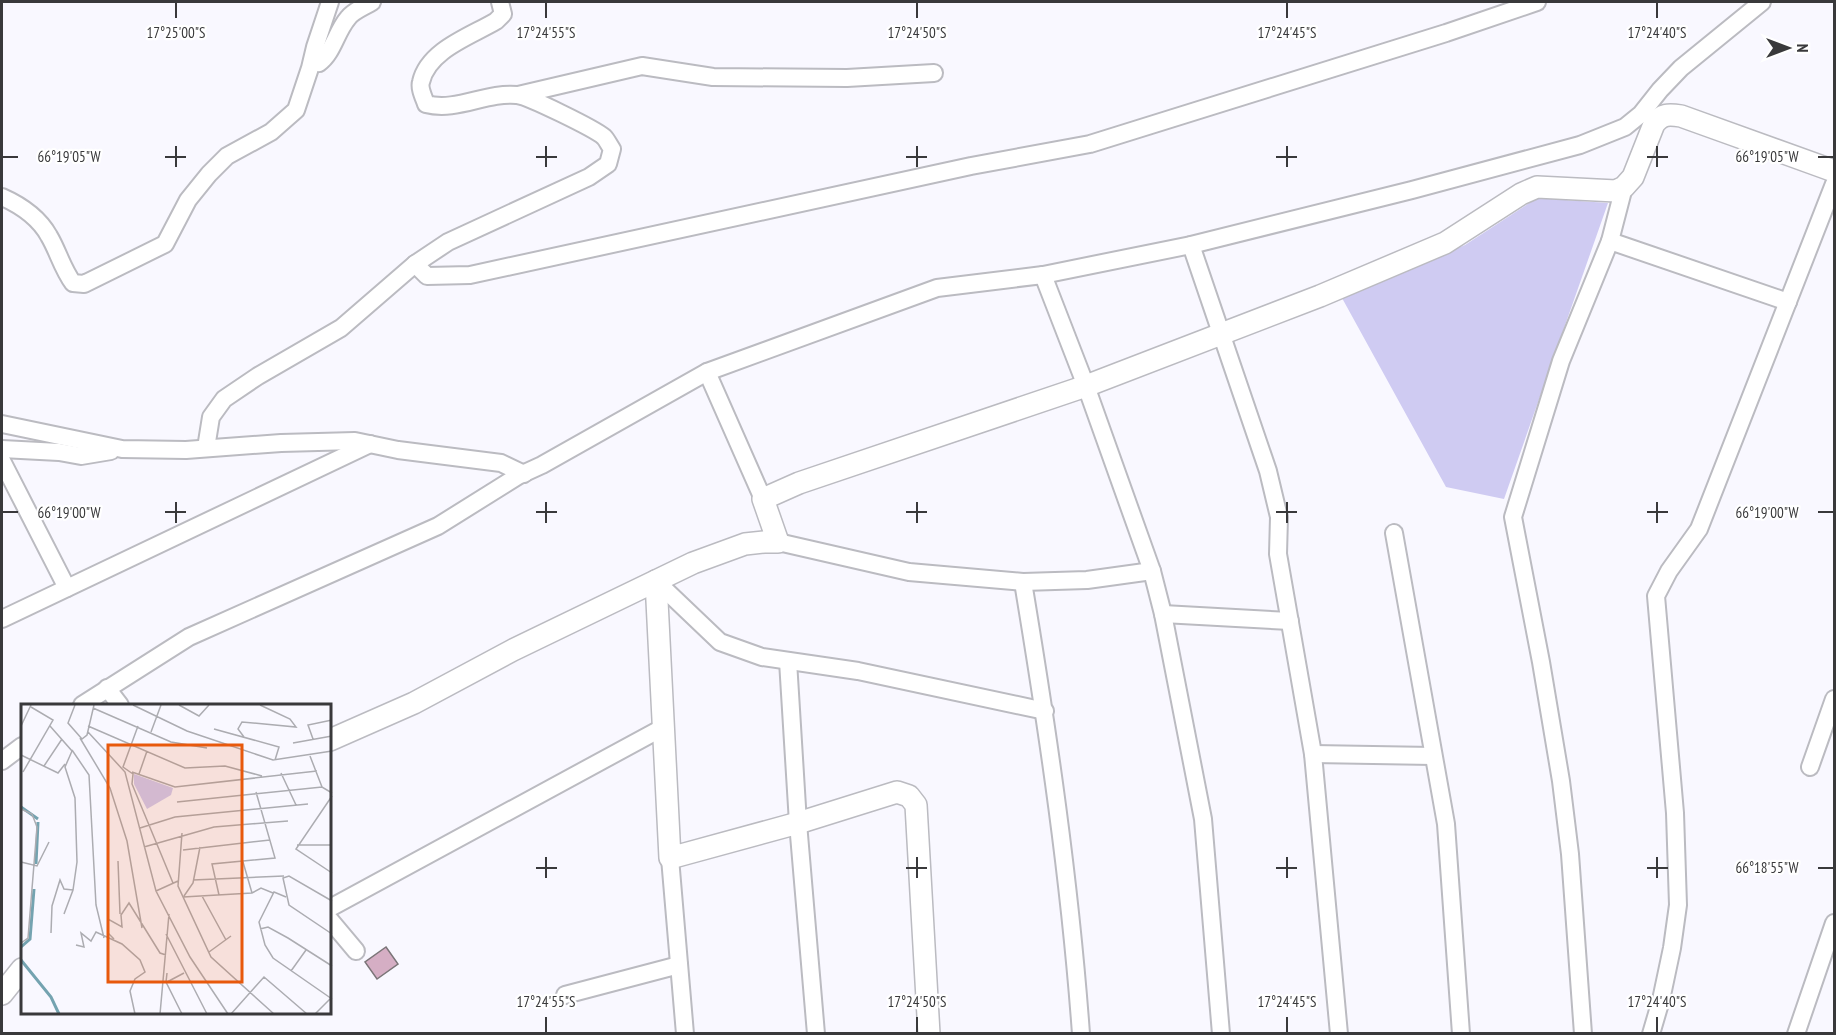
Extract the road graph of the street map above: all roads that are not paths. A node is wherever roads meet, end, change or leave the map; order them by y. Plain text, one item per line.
1 (330, 2) edge
2 (372, 2) edge
3 (500, 2) edge
4 (1537, 2) edge
5 (1762, 2) edge
6 (312, 58) junction
7 (934, 73) dead end
8 (518, 95) junction
9 (1648, 119) junction
10 (1834, 171) edge
11 (1834, 184) edge
12 (1624, 187) junction
13 (2, 197) edge
14 (1610, 241) junction
15 (1191, 245) junction
16 (416, 264) junction
17 (1043, 275) junction
18 (1788, 302) junction
19 (1221, 334) junction
20 (707, 372) junction
21 (1086, 386) junction
22 (2, 424) edge
23 (370, 444) junction
24 (206, 448) junction
25 (2, 449) edge
26 (122, 449) junction
27 (2, 461) edge
28 (524, 474) junction
29 (763, 499) junction
30 (1394, 533) dead end
31 (778, 543) junction
32 (1152, 571) junction
33 (656, 581) junction
34 (1023, 582) junction
35 (67, 588) junction
36 (1163, 614) junction
37 (2, 619) edge
38 (1290, 621) junction
39 (788, 660) junction
40 (107, 688) junction
41 (1834, 699) edge
42 (83, 704) edge
43 (119, 704) edge
44 (1045, 711) junction
45 (664, 727) junction
46 (332, 739) edge
47 (21, 747) edge
48 (1313, 754) junction
49 (1433, 756) junction
50 (2, 761) edge
51 (1810, 767) dead end
52 (798, 823) junction
53 (670, 858) junction
54 (332, 907) edge
55 (332, 922) edge
56 (1834, 923) edge
57 (356, 951) dead end
58 (679, 965) junction
59 (21, 970) edge
60 (2, 994) edge
61 (565, 995) dead end
62 (685, 1034) edge
63 (816, 1034) edge
64 (929, 1034) edge
65 (1081, 1034) edge
66 (1221, 1034) edge
67 (1339, 1034) edge
68 (1461, 1034) edge
69 (1583, 1034) edge
70 (1651, 1034) edge
71 (1796, 1034) edge

1 - 6 street
2 - 6 street
3 - 8 street
4 - 16 street
5 - 9 street
6 - 13 street
7 - 8 street
8 - 16 street
9 - 10 street
9 - 12 street
9 - 15 street
11 - 18 street
12 - 14 street
12 - 19 street
14 - 18 street
14 - 69 street
15 - 17 street
15 - 19 street
16 - 24 street
17 - 20 street
17 - 21 street
18 - 70 street
19 - 21 street
19 - 38 street
20 - 28 street
20 - 29 street
21 - 29 street
21 - 32 street
22 - 26 street
23 - 24 street
23 - 28 street
23 - 35 street
24 - 26 street
25 - 26 street
27 - 35 street
28 - 40 street
29 - 31 street
30 - 49 street
31 - 33 street
31 - 34 street
32 - 34 street
32 - 36 street
33 - 39 street
33 - 45 street
33 - 46 street
34 - 44 street
35 - 37 street
36 - 38 street
36 - 66 street
38 - 48 street
39 - 44 street
39 - 52 street
40 - 42 street
40 - 43 street
41 - 51 street
44 - 65 street
45 - 53 street
45 - 54 street
47 - 50 street
48 - 49 street
48 - 67 street
49 - 68 street
52 - 53 street
52 - 63 street
52 - 64 street
53 - 58 street
55 - 57 street
56 - 71 street
58 - 61 street
58 - 62 street
59 - 60 street

